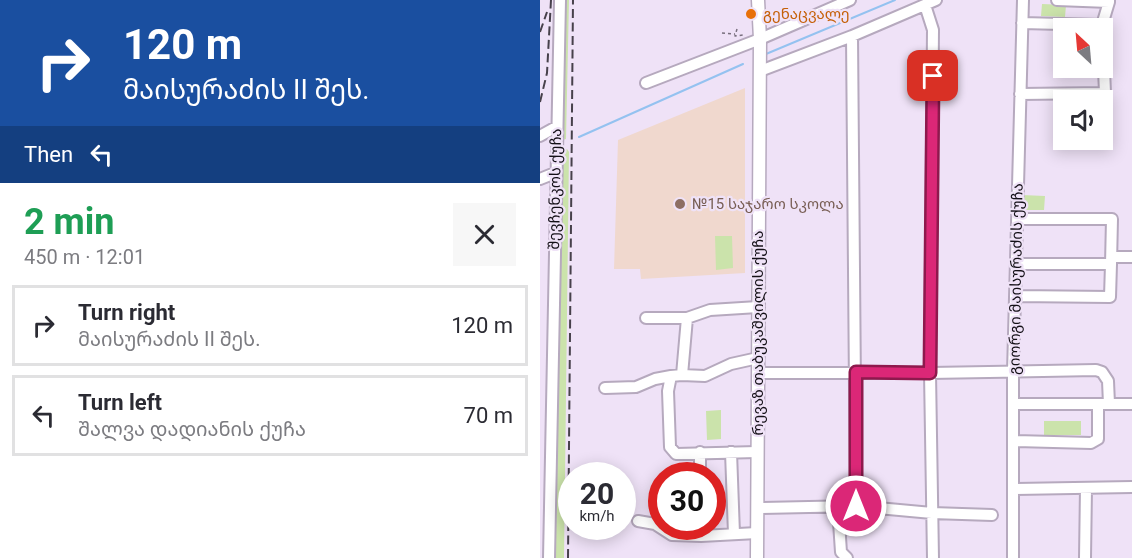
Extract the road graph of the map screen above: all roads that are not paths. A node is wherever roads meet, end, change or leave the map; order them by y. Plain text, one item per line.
1 (560, 0) edge
2 (758, 0) edge
3 (850, 0) edge
4 (1023, 0) edge
5 (1057, 0) edge
6 (1109, 1) edge
7 (931, 3) edge
8 (1022, 22) junction
9 (759, 36) junction
10 (852, 36) junction
11 (760, 71) junction
12 (1104, 78) edge
13 (646, 83) dead end
14 (1020, 94) junction
15 (556, 127) junction
16 (540, 136) edge
17 (555, 173) junction
18 (540, 179) edge
19 (1017, 219) junction
20 (1132, 256) edge
21 (1112, 261) junction
22 (1016, 264) junction
23 (1015, 296) junction
24 (758, 307) junction
25 (646, 318) dead end
26 (687, 318) junction
27 (758, 358) junction
28 (856, 372) junction
29 (1013, 372) junction
30 (758, 373) junction
31 (930, 373) junction
32 (676, 376) junction
33 (605, 388) dead end
34 (1014, 404) junction
35 (1103, 404) junction
36 (1132, 404) edge
37 (1014, 441) junction
38 (700, 452) junction
39 (731, 452) junction
40 (757, 452) junction
41 (700, 462) edge
42 (1132, 487) edge
43 (1086, 488) junction
44 (1014, 489) junction
45 (856, 506) junction
46 (838, 507) junction
47 (757, 508) junction
48 (932, 513) junction
49 (992, 515) dead end
50 (638, 521) dead end
51 (648, 523) edge
52 (726, 533) edge
53 (757, 533) junction
54 (734, 534) junction
55 (549, 558) edge
56 (757, 558) edge
57 (847, 558) edge
58 (933, 558) edge
59 (1013, 558) edge
60 (1085, 558) edge

1 - 15 street, შევჩენკოს ქუჩა
2 - 9 main road, რევაზ თაბუკაშვილის ქუჩა
3 - 9 street
4 - 8 street, გიორგი მაისურაძის ქუჩა
5 - 6 street
6 - 8 street
7 - 10 street
7 - 31 street
8 - 14 street, გიორგი მაისურაძის ქუჩა
9 - 11 main road, რევაზ თაბუკაშვილის ქუჩა
9 - 13 street
10 - 11 street
10 - 28 street
11 - 24 main road, რევაზ თაბუკაშვილის ქუჩა
12 - 14 street
14 - 19 street, გიორგი მაისურაძის ქუჩა
15 - 16 street
15 - 17 street, შევჩენკოს ქუჩა
17 - 18 street
17 - 55 street, შევჩენკოს ქუჩა
19 - 21 street
19 - 22 street, გიორგი მაისურაძის ქუჩა
20 - 21 street
21 - 22 street
21 - 23 street
22 - 23 street, გიორგი მაისურაძის ქუჩა
23 - 29 street, გიორგი მაისურაძის ქუჩა
24 - 26 street
24 - 27 main road, რევაზ თაბუკაშვილის ქუჩა
25 - 26 street
26 - 32 street
27 - 30 main road, რევაზ თაბუკაშვილის ქუჩა
27 - 32 street
28 - 30 street
28 - 31 street
28 - 45 street
29 - 31 street
29 - 34 street, გიორგი მაისურაძის ქუჩა
29 - 35 street
30 - 40 main road, რევაზ თაბუკაშვილის ქუჩა
31 - 48 street
32 - 33 street
32 - 38 street
34 - 35 street
34 - 37 street, გიორგი მაისურაძის ქუჩა
35 - 36 street
35 - 37 street
37 - 44 street, გიორგი მაისურაძის ქუჩა
38 - 39 street
38 - 41 street
39 - 40 street
39 - 54 street
40 - 47 main road, რევაზ თაბუკაშვილის ქუჩა
42 - 43 street
43 - 44 street
43 - 60 street
44 - 59 street, გიორგი მაისურაძის ქუჩა
45 - 46 street
45 - 48 street
46 - 47 street
46 - 57 street
47 - 53 main road, რევაზ თაბუკაშვილის ქუჩა
48 - 49 street
48 - 58 street
50 - 51 street
52 - 54 street
53 - 54 street
53 - 56 main road, რევაზ თაბუკაშვილის ქუჩა

